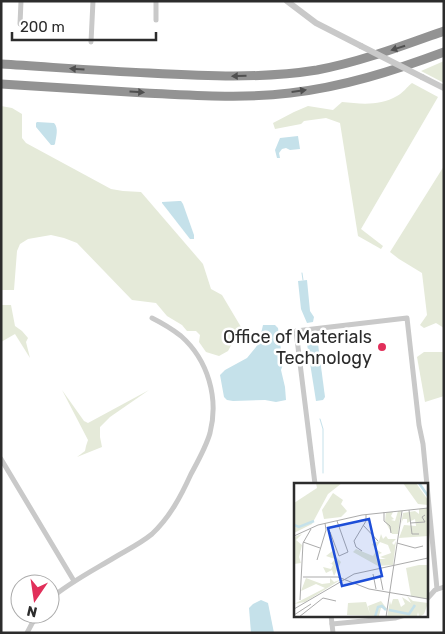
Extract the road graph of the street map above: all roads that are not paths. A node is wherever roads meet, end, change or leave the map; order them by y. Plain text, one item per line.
1 (21, 1) edge
2 (93, 1) edge
3 (156, 1) edge
4 (287, 1) edge
5 (156, 20) dead end
6 (20, 24) dead end
7 (444, 31) edge
8 (91, 42) dead end
9 (444, 52) edge
10 (1, 64) edge
11 (1, 84) edge
12 (444, 88) edge
13 (152, 318) dead end
14 (1, 459) edge
15 (315, 483) edge
16 (427, 483) edge
17 (428, 496) edge
18 (74, 581) junction
19 (444, 587) edge
20 (437, 589) junction
21 (60, 592) edge
22 (428, 598) edge
23 (331, 616) edge
24 (402, 616) edge
25 (332, 624) junction
26 (334, 633) edge

1 - 6 street
2 - 8 street
3 - 5 street
4 - 12 street, bridge
7 -> 10 highway
11 -> 9 highway
13 - 18 street
14 - 18 street
15 - 16 street
17 - 20 street
18 - 21 street
19 - 20 street
20 - 22 street
23 - 25 street
24 - 25 street
25 - 26 street

